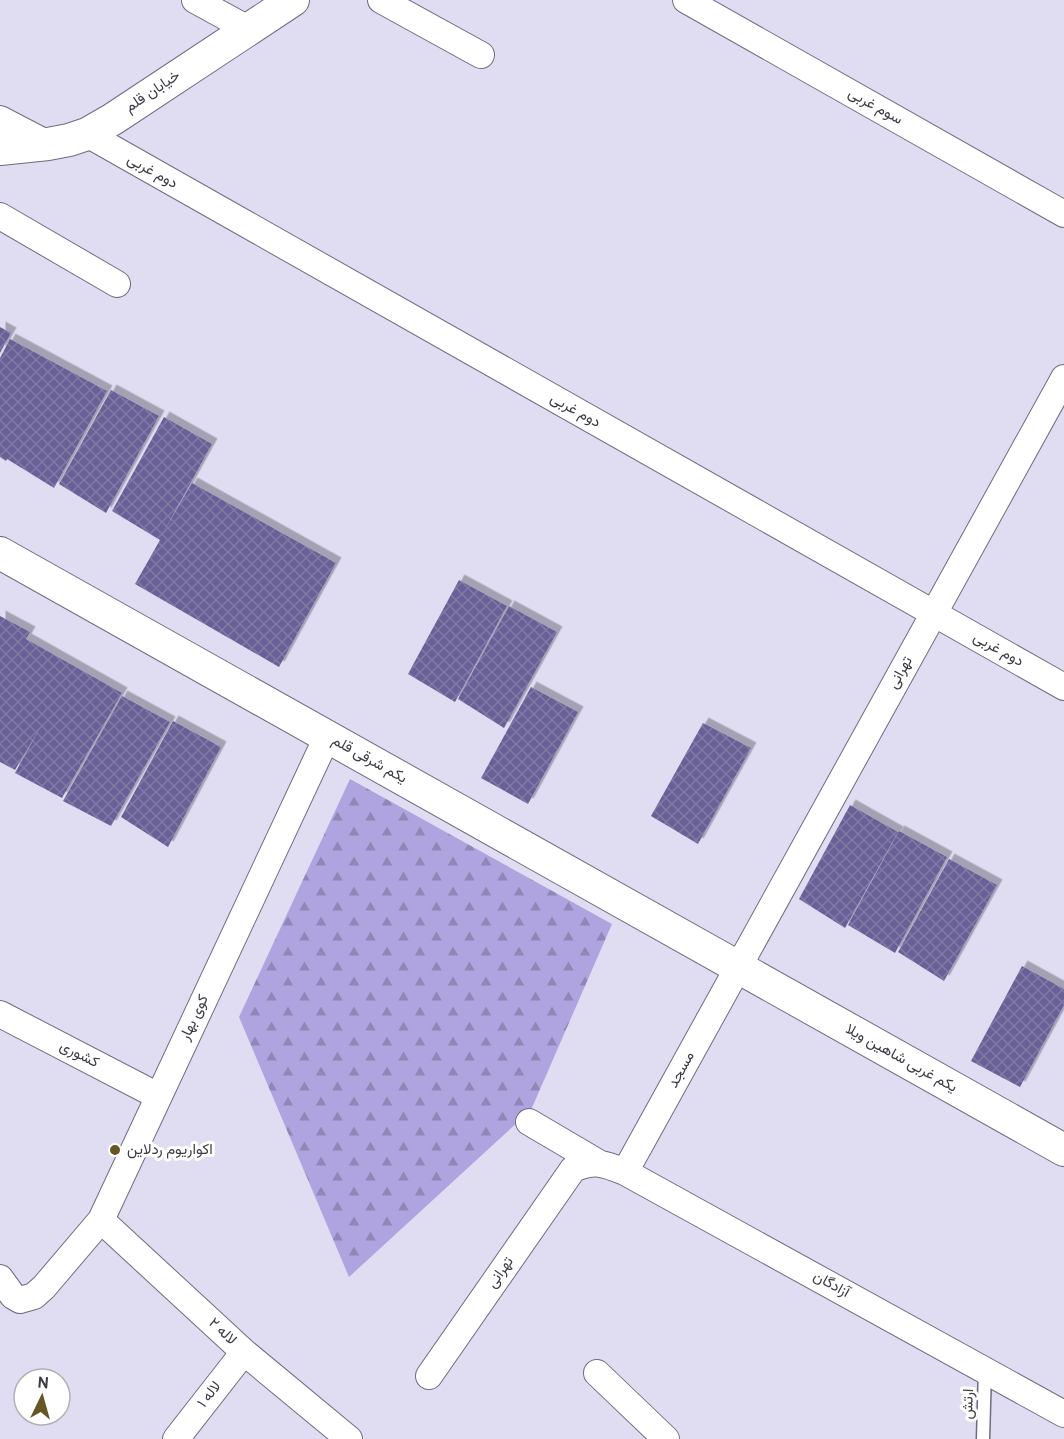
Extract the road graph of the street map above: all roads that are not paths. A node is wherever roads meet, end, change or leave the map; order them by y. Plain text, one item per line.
1 (195, 0) edge
2 (293, 0) edge
3 (381, 0) edge
4 (686, 0) edge
5 (248, 29) junction
6 (481, 55) dead end
7 (0, 119) edge
8 (87, 134) junction
9 (48, 144) junction
10 (0, 149) edge
11 (1064, 214) edge
12 (0, 216) edge
13 (117, 284) dead end
14 (1064, 378) edge
15 (0, 553) edge
16 (934, 614) junction
17 (1064, 687) edge
18 (327, 737) junction
19 (738, 968) junction
20 (0, 1014) edge
21 (158, 1096) junction
22 (529, 1122) dead end
23 (1064, 1150) edge
24 (597, 1162) junction
25 (625, 1172) junction
26 (101, 1220) junction
27 (0, 1278) edge
28 (244, 1352) junction
29 (985, 1370) junction
30 (597, 1373) dead end
31 (429, 1376) dead end
32 (1064, 1414) edge
33 (176, 1439) edge
34 (349, 1439) edge
35 (666, 1439) edge
36 (983, 1439) edge

1 - 5 street
2 - 5 street, خیابان قلم
3 - 6 street
4 - 11 street, سوم غربی
5 - 8 street, خیابان قلم
7 - 9 street
8 - 9 street, خیابان قلم
8 - 16 street, دوم غربی
9 - 10 street, خیابان قلم
12 - 13 street
14 - 16 street, تهرانی
15 - 18 street, یکم شرقی قلم
16 - 17 street, دوم غربی
16 - 19 street, تهرانی
18 - 19 street, یکم شرقی قلم
18 - 21 street, کوی بهار
19 - 23 street, یکم غربی شاهین ویلا
19 - 25 street, مسجد
20 - 21 street, کشوری
21 - 26 street, کوی بهار
22 - 24 street, آزادگان
24 - 25 street, آزادگان
24 - 31 street, تهرانی
25 - 29 street, آزادگان
26 - 27 street, کوی بهار
26 - 28 street, لاله ۲
28 - 33 street, لاله ۱
28 - 34 street, لاله ۲
29 - 32 street, آزادگان
29 - 36 lane, ارتش
30 - 35 street

